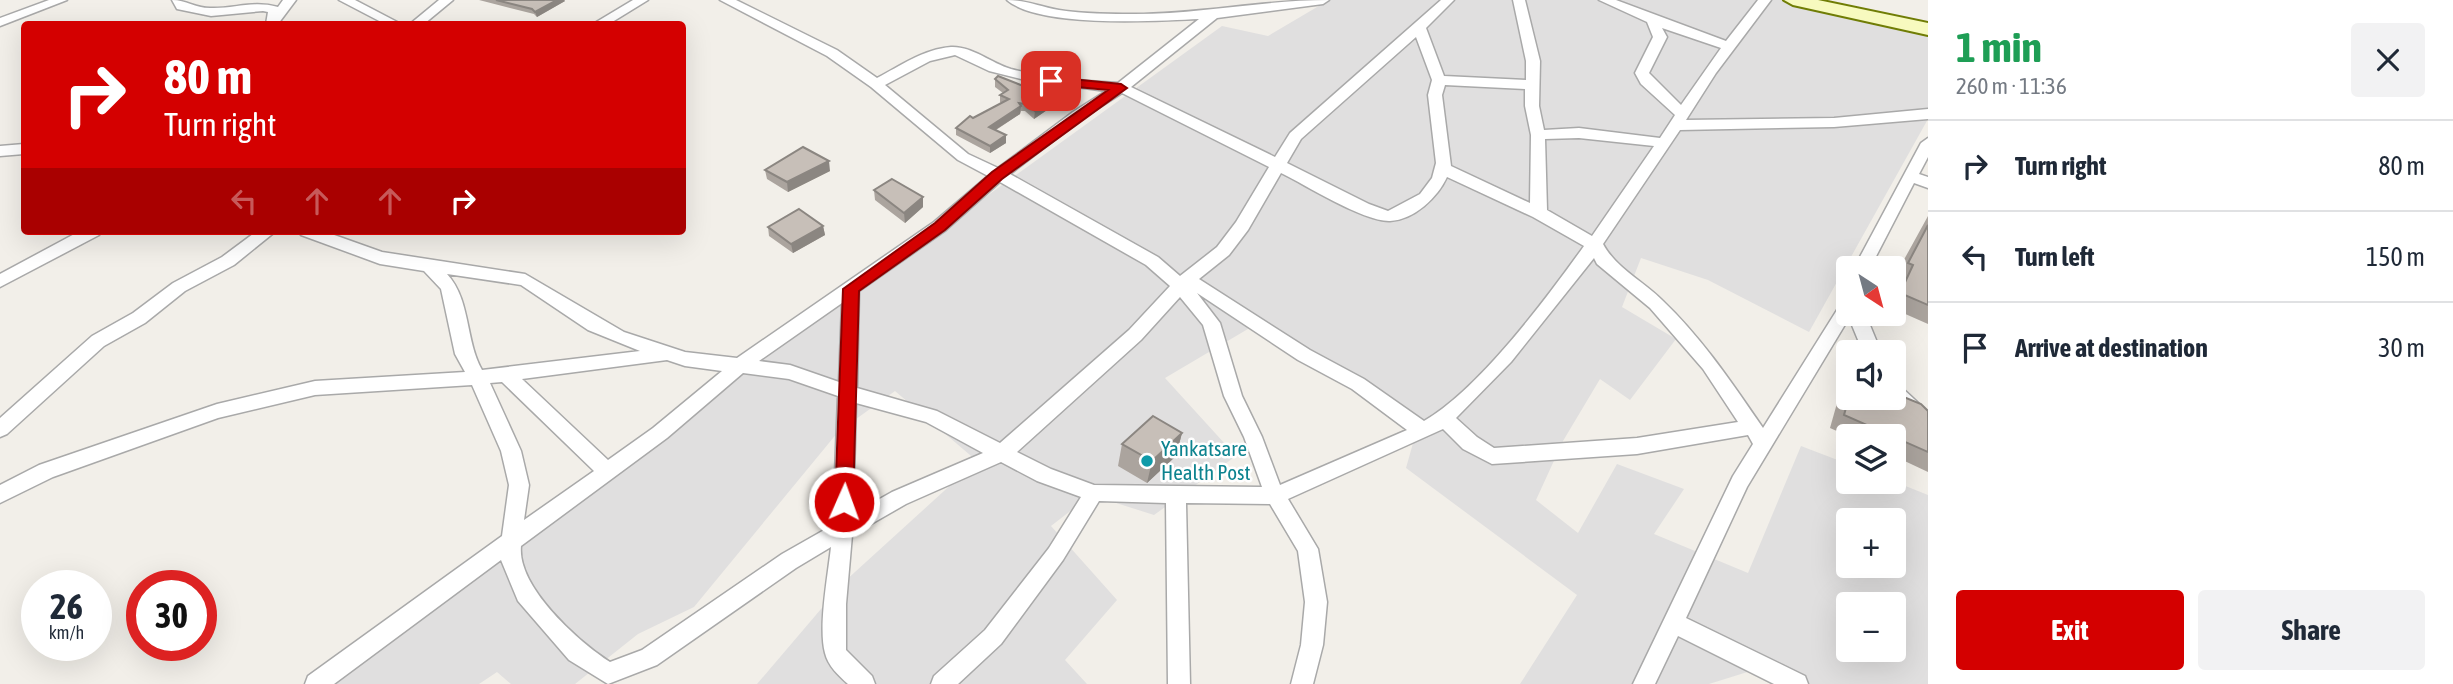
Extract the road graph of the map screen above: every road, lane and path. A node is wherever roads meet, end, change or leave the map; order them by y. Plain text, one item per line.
1 (61, 0) edge
2 (178, 0) edge
3 (290, 0) edge
4 (345, 0) edge
5 (447, 0) edge
6 (642, 0) edge
7 (726, 0) edge
8 (1013, 0) edge
9 (1323, 0) edge
10 (1447, 0) edge
11 (1519, 0) edge
12 (1605, 0) edge
13 (1765, 0) edge
14 (1793, 0) edge
15 (1213, 15) junction
16 (1652, 20) junction
17 (274, 21) edge
18 (275, 21) edge
19 (388, 21) edge
20 (420, 21) edge
21 (605, 21) edge
22 (0, 22) edge
23 (1419, 27) junction
24 (1928, 29) edge
25 (1730, 47) junction
26 (1439, 80) junction
27 (876, 84) junction
28 (1532, 85) junction
29 (1121, 88) junction
30 (1928, 114) edge
31 (1680, 120) junction
32 (1538, 135) junction
33 (1665, 143) junction
34 (1928, 143) edge
35 (21, 149) edge
36 (0, 151) edge
37 (1278, 164) junction
38 (1442, 168) junction
39 (997, 176) junction
40 (1910, 176) junction
41 (1928, 183) edge
42 (1539, 214) junction
43 (86, 235) edge
44 (263, 235) edge
45 (318, 235) edge
46 (1595, 246) junction
47 (1868, 256) edge
48 (430, 267) junction
49 (0, 281) edge
50 (1184, 283) junction
51 (851, 289) junction
52 (1836, 326) edge
53 (669, 355) junction
54 (742, 364) junction
55 (505, 374) junction
56 (477, 377) junction
57 (848, 393) junction
58 (1906, 401) edge
59 (1445, 419) junction
60 (1927, 419) edge
61 (1752, 427) junction
62 (0, 429) edge
63 (1423, 431) junction
64 (1764, 444) junction
65 (1002, 453) junction
66 (607, 471) junction
67 (1094, 493) junction
68 (1176, 494) junction
69 (0, 495) edge
70 (1275, 496) junction
71 (843, 529) junction
72 (512, 540) junction
73 (1674, 623) junction
74 (605, 678) edge
75 (316, 684) edge
76 (864, 684) edge
77 (942, 684) edge
78 (1179, 684) edge
79 (1302, 684) edge
80 (1644, 684) edge
81 (1797, 684) edge

1 - 22 street
2 - 17 street
3 - 18 street
4 - 19 street
5 - 20 street
6 - 21 street
7 - 27 street
8 - 15 street
9 - 15 street
10 - 23 street
11 - 28 street
12 - 16 street
13 - 25 street
14 - 24 street
15 - 29 street
16 - 25 street
16 - 31 street
23 - 26 street
23 - 37 street
25 - 31 street
26 - 28 street
26 - 38 street
27 - 29 street
27 - 39 street
28 - 32 street
29 - 37 street
29 - 39 street
30 - 31 street
31 - 33 street
32 - 33 street
32 - 42 street
33 - 46 street
34 - 40 street
35 - 36 street
37 - 38 street
37 - 50 street
38 - 42 street
39 - 50 street
39 - 51 street
40 - 41 street
40 - 47 street
42 - 46 street
43 - 49 street
44 - 62 street
45 - 48 street
46 - 59 street
46 - 61 street
48 - 53 street
48 - 56 street
50 - 63 street
50 - 65 street
50 - 70 street
51 - 54 street
51 - 57 street
52 - 64 street
53 - 54 street
53 - 55 street
54 - 57 street
54 - 66 street
55 - 56 street
55 - 66 street
56 - 69 street
56 - 72 street
57 - 65 street
57 - 71 street
58 - 60 street
59 - 61 street
59 - 63 street
61 - 64 street
63 - 70 street
64 - 73 street
65 - 67 street
65 - 71 street
66 - 72 street
67 - 68 street
67 - 77 street
68 - 70 street
68 - 78 street
70 - 79 street
71 - 74 street
71 - 76 street
72 - 74 street
72 - 75 street
73 - 80 street
73 - 81 street

